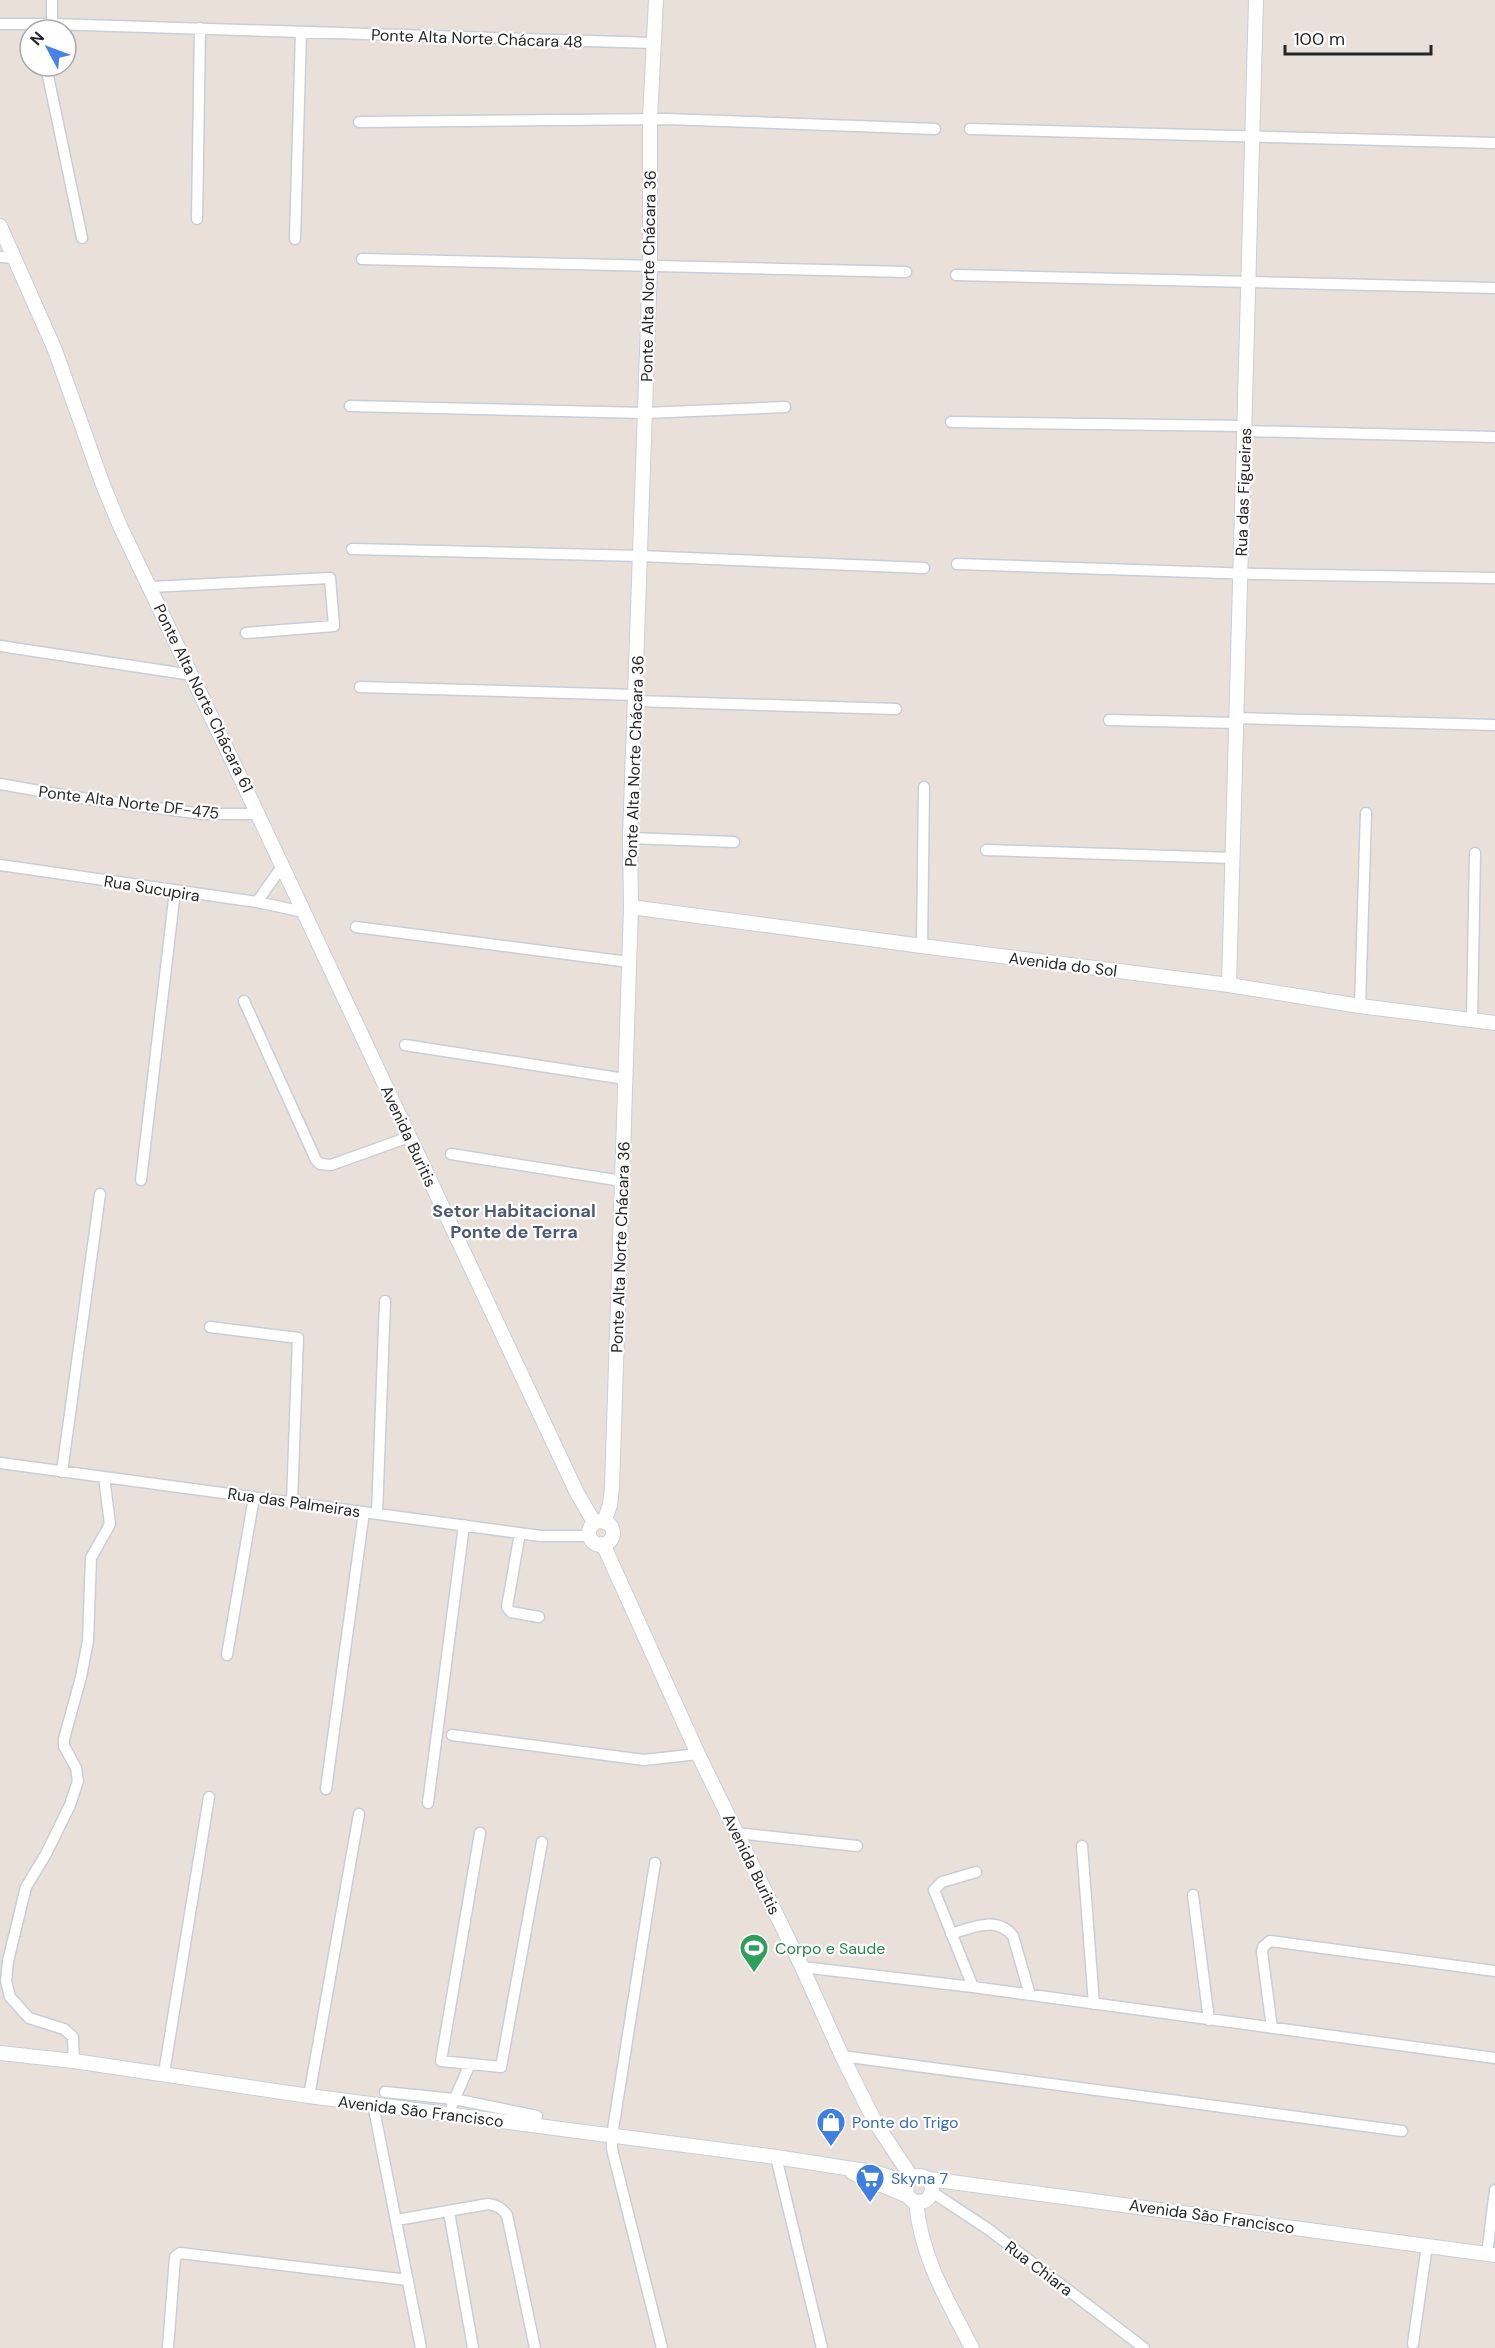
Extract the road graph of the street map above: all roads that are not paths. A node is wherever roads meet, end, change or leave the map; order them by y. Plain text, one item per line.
1 (52, 0) edge
2 (656, 0) edge
3 (1256, 0) edge
4 (52, 18) edge
5 (0, 24) edge
6 (78, 25) edge
7 (18, 26) edge
8 (200, 28) junction
9 (301, 32) junction
10 (654, 43) junction
11 (49, 78) edge
12 (650, 119) junction
13 (359, 122) dead end
14 (935, 129) dead end
15 (970, 129) dead end
16 (1251, 135) junction
17 (1495, 143) edge
18 (197, 219) dead end
19 (0, 226) edge
20 (82, 238) dead end
21 (295, 239) dead end
22 (0, 257) edge
23 (15, 258) junction
24 (362, 259) dead end
25 (650, 266) junction
26 (906, 272) dead end
27 (956, 275) dead end
28 (1248, 283) junction
29 (1495, 288) edge
30 (350, 406) dead end
31 (785, 407) dead end
32 (645, 412) junction
33 (951, 422) dead end
34 (1245, 428) junction
35 (1495, 437) edge
36 (352, 549) dead end
37 (640, 556) junction
38 (957, 564) dead end
39 (924, 568) dead end
40 (1240, 573) junction
41 (1495, 578) edge
42 (150, 587) junction
43 (246, 633) dead end
44 (0, 646) edge
45 (192, 675) junction
46 (360, 687) dead end
47 (636, 698) junction
48 (897, 709) dead end
49 (1109, 720) dead end
50 (1236, 720) junction
51 (1495, 725) edge
52 (0, 784) edge
53 (924, 787) dead end
54 (1366, 813) dead end
55 (260, 814) junction
56 (630, 838) junction
57 (734, 842) dead end
58 (986, 850) dead end
59 (1475, 853) dead end
60 (1232, 858) junction
61 (0, 865) edge
62 (283, 865) junction
63 (175, 891) junction
64 (257, 902) junction
65 (630, 907) junction
66 (304, 912) junction
67 (356, 927) dead end
68 (922, 946) junction
69 (629, 962) junction
70 (1228, 985) junction
71 (244, 1001) dead end
72 (1360, 1006) junction
73 (1472, 1020) junction
74 (1495, 1023) edge
75 (405, 1045) dead end
76 (625, 1079) junction
77 (409, 1137) junction
78 (451, 1154) dead end
79 (141, 1180) dead end
80 (622, 1181) junction
81 (100, 1194) dead end
82 (385, 1301) dead end
83 (210, 1327) dead end
84 (0, 1464) edge
85 (62, 1472) junction
86 (104, 1477) junction
87 (254, 1497) junction
88 (292, 1502) junction
89 (364, 1512) junction
90 (377, 1514) junction
91 (599, 1522) junction
92 (464, 1525) junction
93 (520, 1533) junction
94 (588, 1536) junction
95 (603, 1545) junction
96 (539, 1617) dead end
97 (227, 1655) dead end
98 (452, 1735) dead end
99 (698, 1754) junction
100 (326, 1789) dead end
101 (209, 1797) dead end
102 (428, 1803) dead end
103 (359, 1814) dead end
104 (480, 1833) dead end
105 (737, 1833) junction
106 (542, 1842) dead end
107 (857, 1846) dead end
108 (1082, 1846) dead end
109 (655, 1863) dead end
110 (976, 1872) dead end
111 (1193, 1895) dead end
112 (951, 1934) junction
113 (802, 1967) junction
114 (1495, 1971) edge
115 (973, 1987) junction
116 (1030, 1995) junction
117 (1094, 2004) junction
118 (1209, 2020) junction
119 (1272, 2028) junction
120 (0, 2053) edge
121 (842, 2056) junction
122 (1495, 2058) edge
123 (74, 2061) junction
124 (470, 2064) junction
125 (164, 2073) junction
126 (386, 2092) dead end
127 (309, 2096) junction
128 (454, 2099) junction
129 (373, 2104) junction
130 (448, 2114) junction
131 (537, 2116) dead end
132 (1402, 2131) dead end
133 (612, 2136) junction
134 (776, 2157) junction
135 (930, 2185) junction
136 (911, 2190) junction
137 (1495, 2190) edge
138 (449, 2212) junction
139 (397, 2220) junction
140 (1427, 2245) junction
141 (1491, 2254) edge
142 (408, 2280) junction
143 (1413, 2344) dead end
144 (168, 2348) edge
145 (421, 2348) edge
146 (473, 2348) edge
147 (535, 2348) edge
148 (662, 2348) edge
149 (822, 2348) edge
150 (972, 2348) edge
151 (1144, 2348) edge

1 - 4 street
2 - 10 street, Ponte Alta Norte Chácara 36
3 - 16 street, Rua das Figueiras
5 - 7 street
6 - 8 street, Ponte Alta Norte Chácara 48
8 - 9 street, Ponte Alta Norte Chácara 48
8 - 18 street
9 - 10 street, Ponte Alta Norte Chácara 48
9 - 21 street
10 - 12 street, Ponte Alta Norte Chácara 36
11 - 20 street
12 - 13 street
12 - 14 street
12 - 25 street, Ponte Alta Norte Chácara 36
15 - 16 street
16 - 17 street
16 - 28 street, Rua das Figueiras
19 - 23 street, Ponte Alta Norte Chácara 61
22 - 23 street
23 - 42 street, Ponte Alta Norte Chácara 61
24 - 25 street
25 - 26 street
25 - 32 street, Ponte Alta Norte Chácara 36
27 - 28 street
28 - 29 street
28 - 34 street, Rua das Figueiras
30 - 32 street
31 - 32 street
32 - 37 street, Ponte Alta Norte Chácara 36
33 - 34 street
34 - 35 street
34 - 40 street, Rua das Figueiras
36 - 37 street
37 - 39 street
37 - 47 street, Ponte Alta Norte Chácara 36
38 - 40 street
40 - 41 street
40 - 50 street, Rua das Figueiras
42 - 43 street
42 - 45 street, Ponte Alta Norte Chácara 61
44 - 45 street
45 - 55 street, Ponte Alta Norte Chácara 61
46 - 47 street
47 - 48 street
47 - 56 street, Ponte Alta Norte Chácara 36
49 - 50 street
50 - 51 street
50 - 60 street, Rua das Figueiras
52 - 55 street, Ponte Alta Norte DF-475
53 - 68 street
54 - 72 street
55 - 62 street, Ponte Alta Norte Chácara 61
56 - 57 street
56 - 65 street, Ponte Alta Norte Chácara 36
58 - 60 street
59 - 73 street
60 - 70 street, Rua das Figueiras
61 - 63 street, Rua Sucupira
62 - 64 street
62 - 66 street, Ponte Alta Norte Chácara 61
63 - 64 street, Rua Sucupira
63 - 79 street
64 - 66 street, Rua Sucupira
65 - 68 street, Avenida do Sol
65 - 69 street, Ponte Alta Norte Chácara 36
66 - 77 street, Avenida Buritis
67 - 69 street
68 - 70 street, Avenida do Sol
69 - 76 street, Ponte Alta Norte Chácara 36
70 - 72 street, Avenida do Sol
71 - 77 street
72 - 73 street, Avenida do Sol
73 - 74 street, Avenida do Sol
75 - 76 street
76 - 80 street, Ponte Alta Norte Chácara 36
77 - 91 street, Avenida Buritis
78 - 80 street
80 - 91 street, Ponte Alta Norte Chácara 36
81 - 85 street
82 - 90 street
83 - 88 street
84 - 85 street, Rua das Palmeiras
85 - 86 street, Rua das Palmeiras
86 - 87 street, Rua das Palmeiras
86 - 123 street
87 - 88 street, Rua das Palmeiras
87 - 97 street
88 - 89 street, Rua das Palmeiras
89 - 90 street, Rua das Palmeiras
89 - 100 street
90 - 92 street, Rua das Palmeiras
91 - 94 street
91 - 95 street
92 - 93 street, Rua das Palmeiras
92 - 102 street
93 - 94 street, Rua das Palmeiras
93 - 96 street
94 - 95 street
95 - 99 street, Avenida Buritis
98 - 99 street
99 - 105 street, Avenida Buritis
101 - 125 street
103 - 127 street
104 - 124 street
105 - 107 street
105 - 113 street, Avenida Buritis
106 - 124 street
108 - 117 street
109 - 133 street
110 - 112 street
111 - 118 street
112 - 115 street
112 - 116 street
113 - 115 street
113 - 121 street, Avenida Buritis
114 - 119 street
115 - 116 street
116 - 117 street
117 - 118 street
118 - 119 street
119 - 122 street
120 - 123 street, Avenida São Francisco
121 - 132 street
121 - 136 street, Avenida Buritis
123 - 125 street, Avenida São Francisco
124 - 128 street
125 - 127 street, Avenida São Francisco
126 - 128 street
127 - 129 street, Avenida São Francisco
128 - 130 street
128 - 131 street
129 - 130 street, Avenida São Francisco
129 - 139 street
130 - 133 street, Avenida São Francisco
133 - 134 street, Avenida São Francisco
133 - 148 street
134 - 136 street, Avenida São Francisco
134 - 149 street
135 - 136 street, Avenida São Francisco
135 - 136 street
135 - 140 street, Avenida São Francisco
135 - 151 street, Rua Chiara
136 - 150 street, Avenida Buritis
137 - 141 street
138 - 139 street
138 - 146 street
138 - 147 street
139 - 142 street
140 - 141 street, Avenida São Francisco
140 - 143 street
142 - 144 street
142 - 145 street

